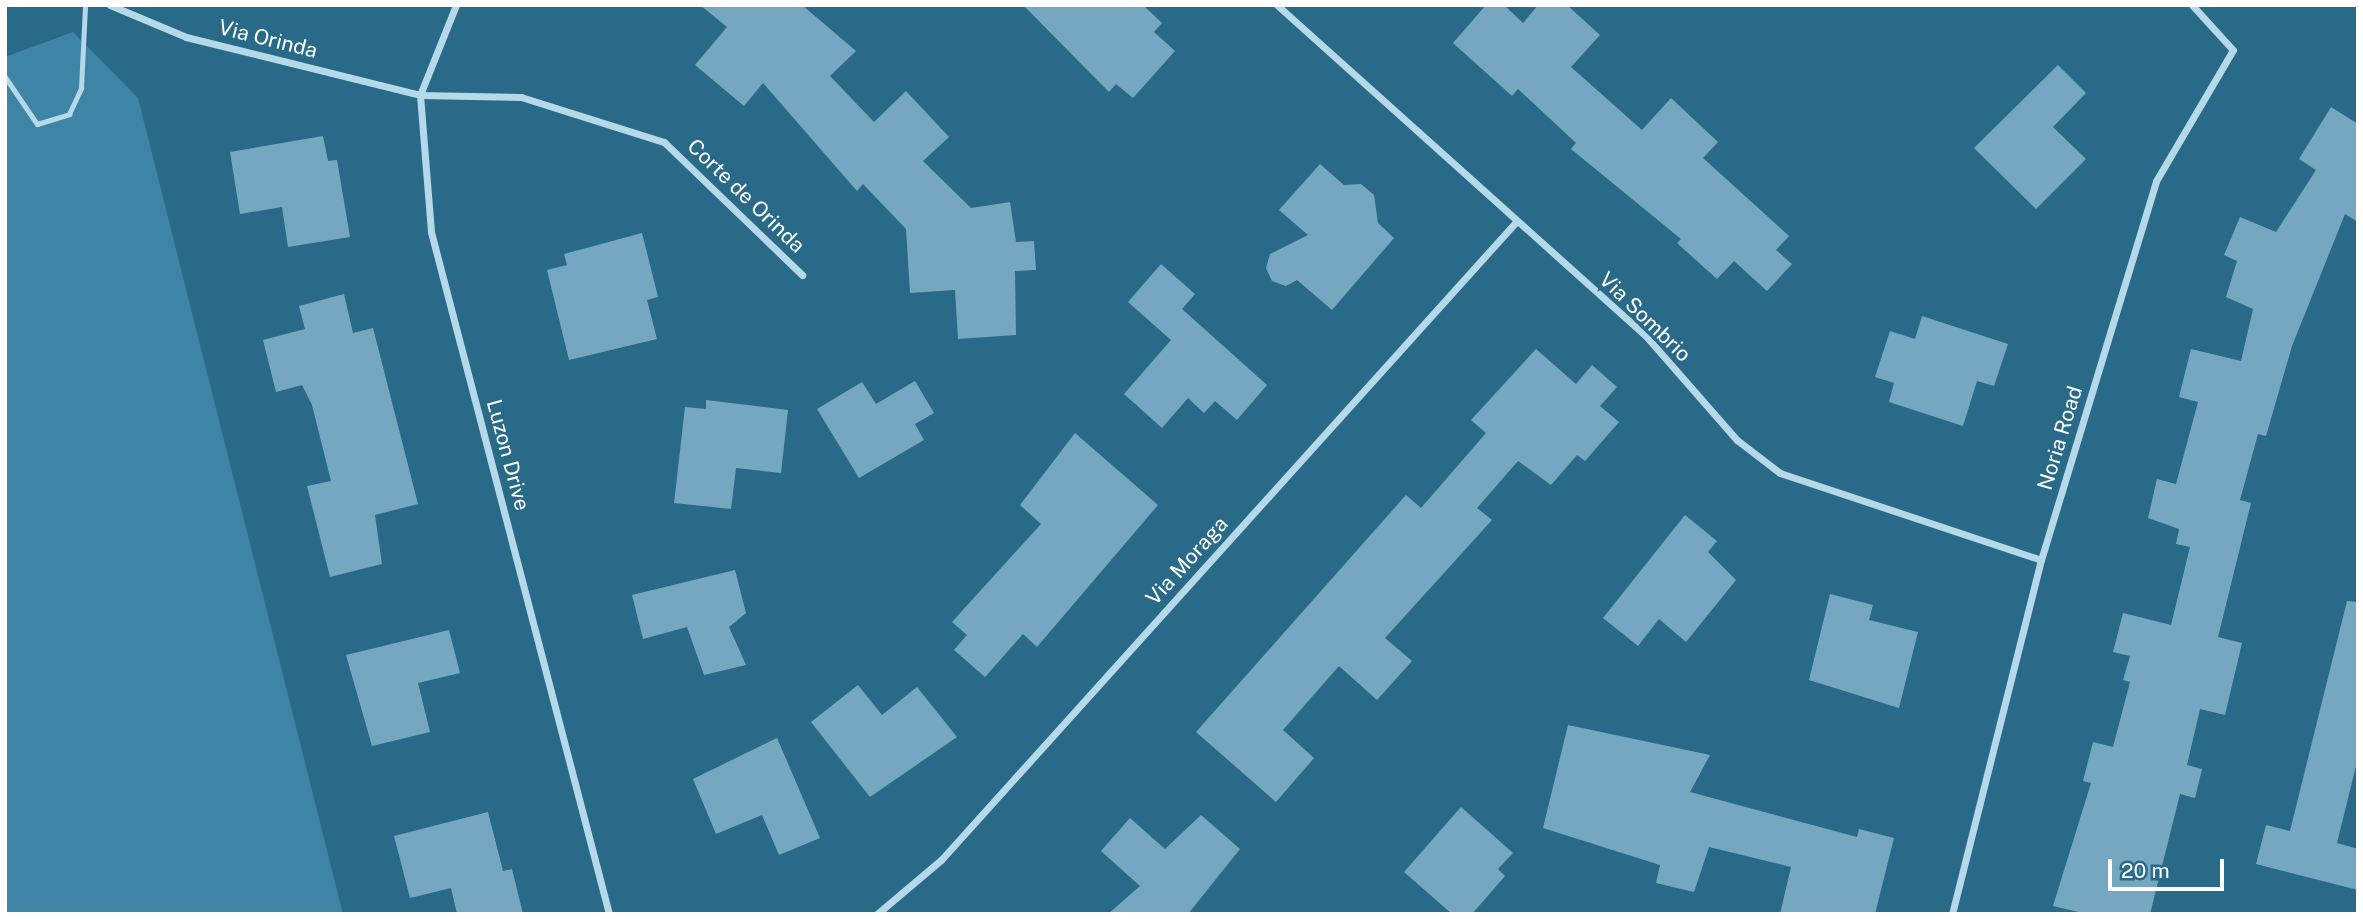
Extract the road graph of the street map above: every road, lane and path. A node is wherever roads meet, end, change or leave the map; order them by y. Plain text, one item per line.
1 (85, 5) edge
2 (110, 5) edge
3 (456, 5) edge
4 (1277, 5) edge
5 (2192, 5) edge
6 (5, 77) edge
7 (420, 95) junction
8 (1515, 223) junction
9 (802, 275) dead end
10 (2041, 560) junction
11 (609, 914) edge
12 (877, 914) edge
13 (1952, 914) edge

1 - 6 lane
2 - 7 street, Via Orinda
3 - 7 street, Luzon Drive
4 - 8 street, Via Sombrio
5 - 10 street, Noria Road
7 - 9 street, Corte de Orinda
7 - 11 street, Luzon Drive
8 - 10 street, Via Sombrio
8 - 12 street, Via Moraga
10 - 13 street, Noria Road

